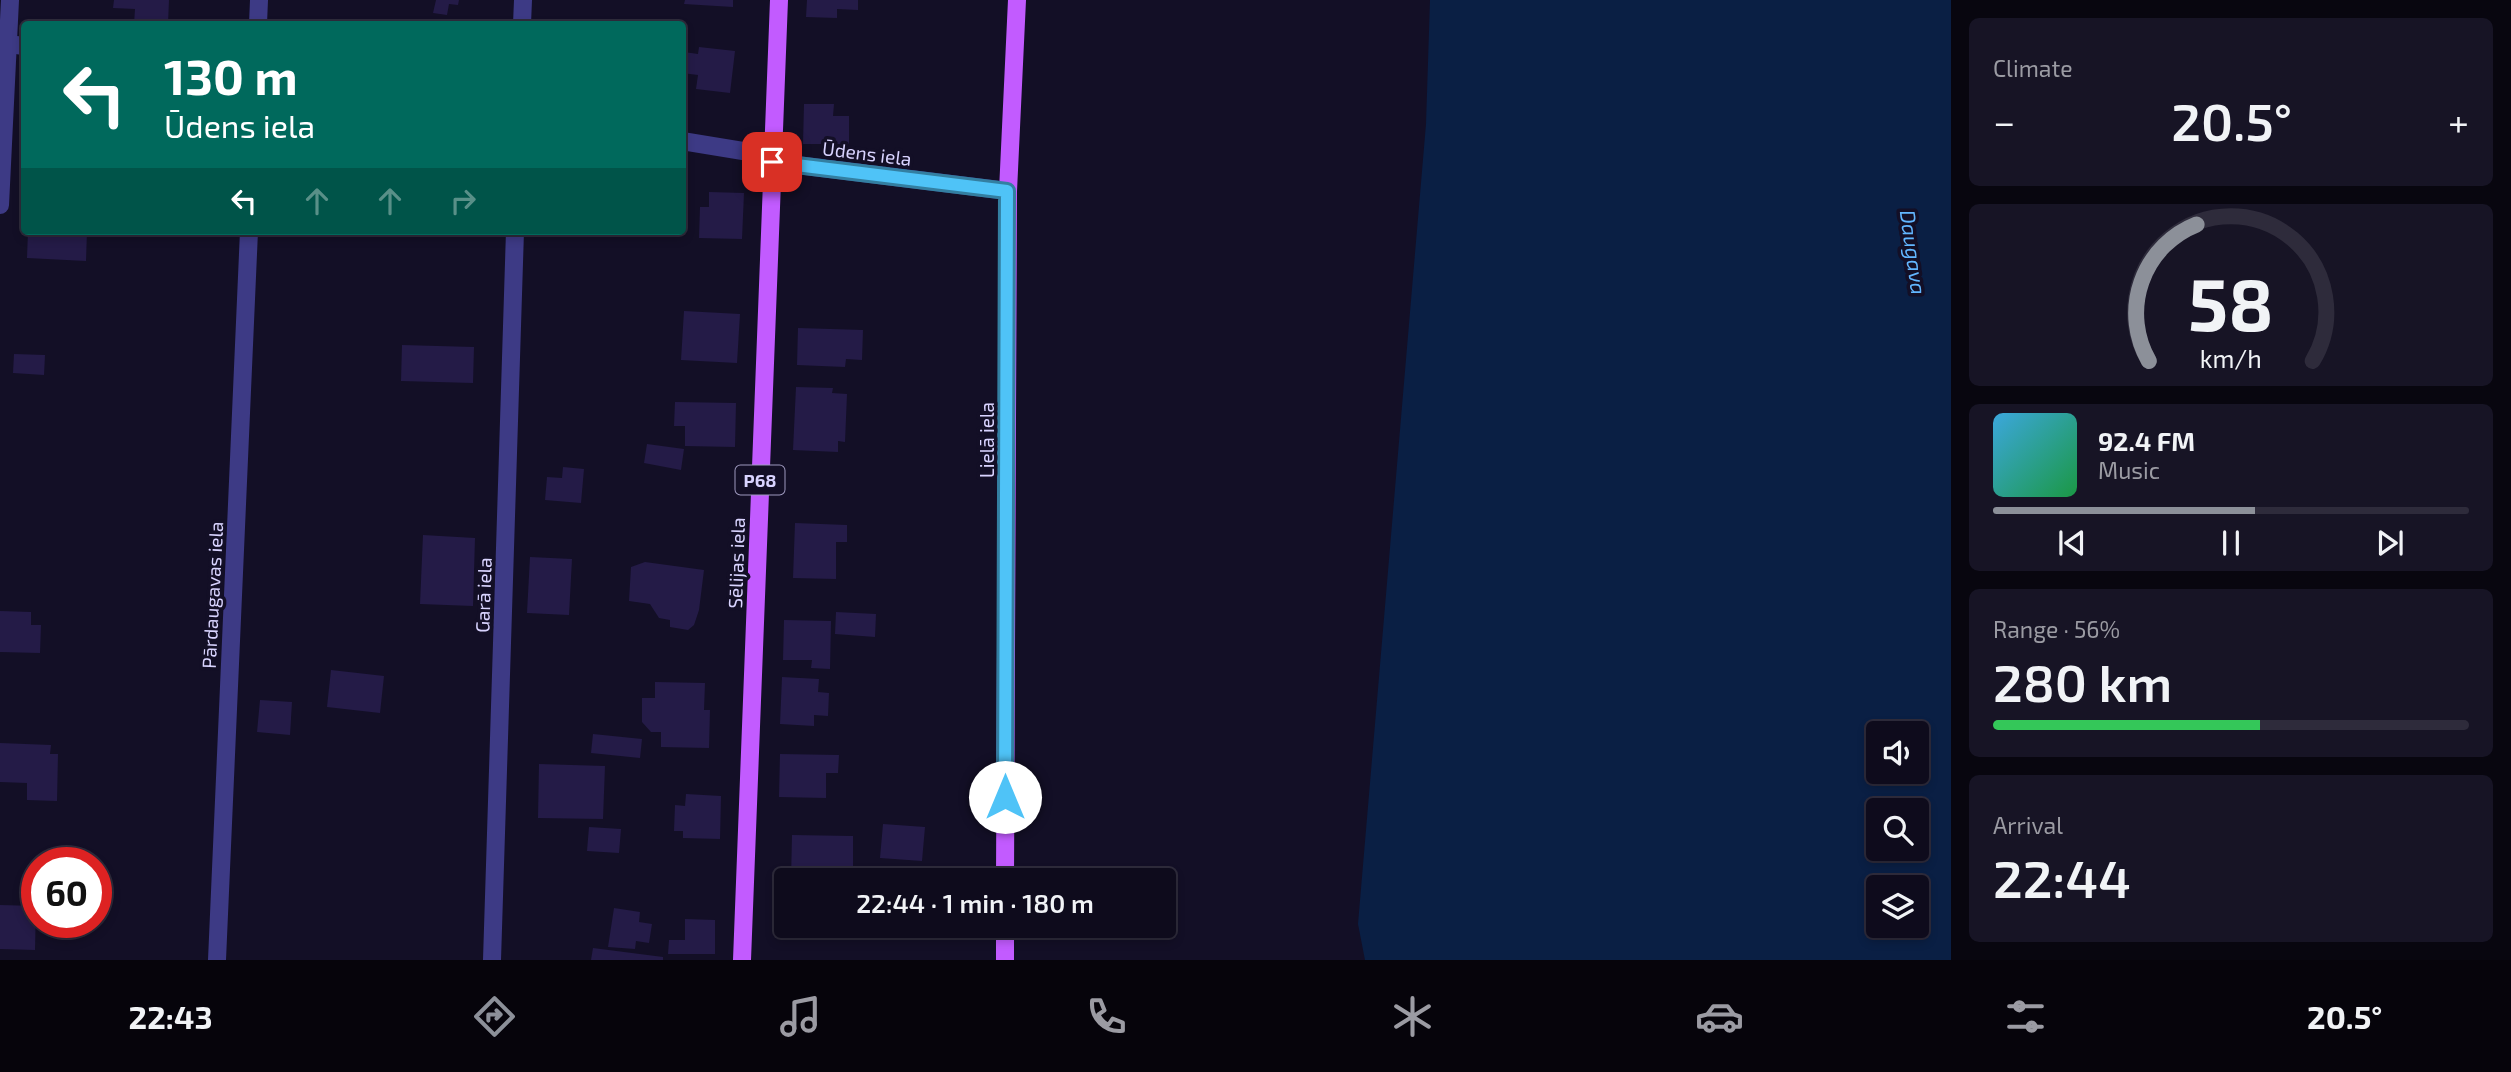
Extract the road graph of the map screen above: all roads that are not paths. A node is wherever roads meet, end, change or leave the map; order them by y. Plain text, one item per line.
1 (10, 0) edge
2 (259, 0) edge
3 (523, 0) edge
4 (779, 0) edge
5 (1017, 0) edge
6 (258, 21) edge
7 (522, 21) edge
8 (11, 44) edge
9 (686, 142) edge
10 (772, 162) junction
11 (1007, 191) junction
12 (0, 205) edge
13 (249, 235) edge
14 (515, 235) edge
15 (1005, 868) edge
16 (1005, 938) edge
17 (217, 960) edge
18 (492, 960) edge
19 (742, 960) edge
20 (1005, 960) edge

1 - 8 street
2 - 6 street
3 - 7 street
4 - 10 main road, Sēlijas iela / P68
5 - 11 main road, Lielā iela
8 - 12 street
9 - 10 street, Ūdens iela
10 - 11 street, Ūdens iela
10 - 19 main road, Sēlijas iela / P68
11 - 15 main road, Lielā iela
13 - 17 street, Pārdaugavas iela
14 - 18 street, Garā iela
16 - 20 main road

